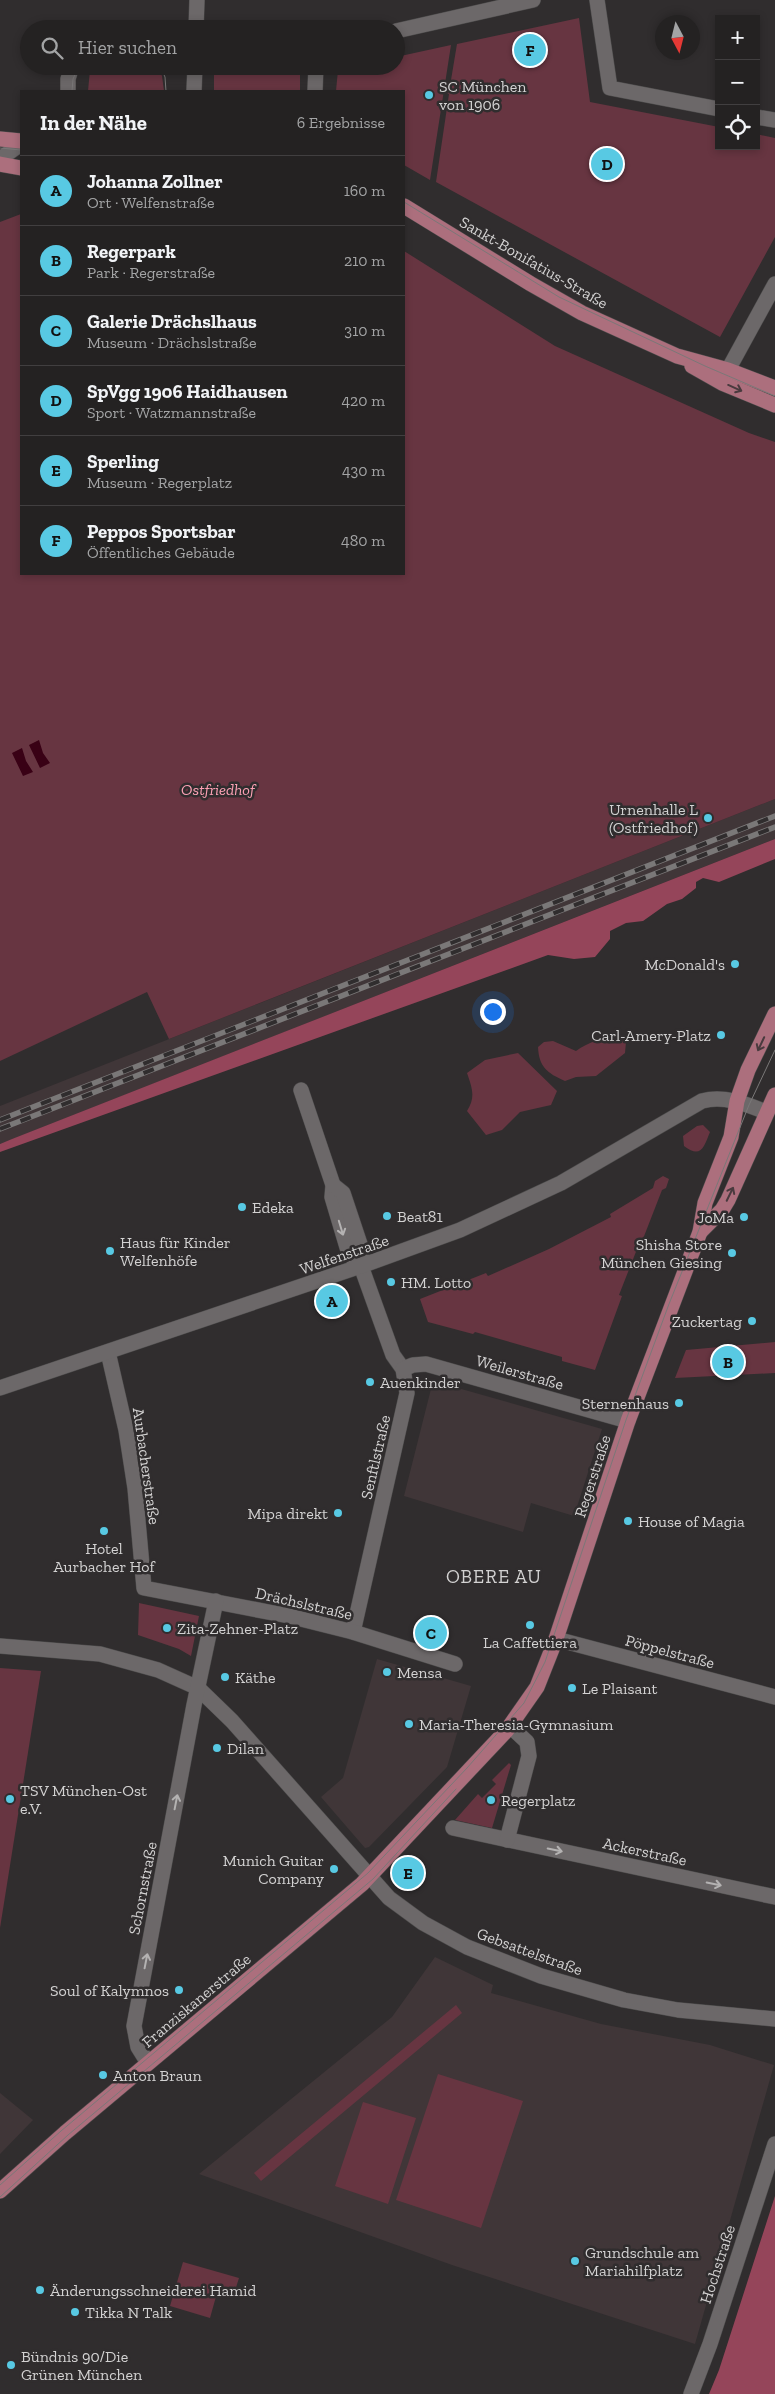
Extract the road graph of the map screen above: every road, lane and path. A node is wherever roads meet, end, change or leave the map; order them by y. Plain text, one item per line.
1 (197, 0) edge
2 (533, 0) edge
3 (597, 0) edge
4 (196, 20) edge
5 (405, 29) edge
6 (69, 75) edge
7 (195, 75) edge
8 (316, 75) edge
9 (68, 90) edge
10 (194, 90) edge
11 (315, 90) edge
12 (715, 108) edge
13 (760, 118) edge
14 (775, 120) edge
15 (0, 139) edge
16 (20, 142) edge
17 (20, 143) edge
18 (0, 159) edge
19 (0, 164) edge
20 (20, 168) edge
21 (405, 207) edge
22 (775, 284) edge
23 (677, 356) junction
24 (728, 370) junction
25 (775, 388) edge
26 (775, 405) edge
27 (775, 1014) edge
28 (301, 1090) dead end
29 (775, 1095) edge
30 (737, 1101) junction
31 (766, 1112) junction
32 (700, 1232) junction
33 (361, 1266) junction
34 (108, 1352) junction
35 (403, 1369) junction
36 (0, 1388) edge
37 (628, 1421) junction
38 (145, 1587) joint
39 (216, 1601) junction
40 (353, 1632) junction
41 (556, 1639) junction
42 (0, 1646) edge
43 (455, 1664) dead end
44 (198, 1688) junction
45 (775, 1697) edge
46 (510, 1726) junction
47 (453, 1828) dead end
48 (507, 1840) junction
49 (370, 1876) junction
50 (775, 1897) edge
51 (775, 2019) edge
52 (148, 2063) junction
53 (775, 2144) edge
54 (0, 2191) edge
55 (691, 2394) edge

1 - 4 street
2 - 5 street
3 - 12 street
6 - 9 street
7 - 10 street
8 - 11 street
13 - 14 street
15 - 16 main road
17 - 18 street
19 - 20 main road
21 - 23 main road, Sankt-Bonifatius-Straße
22 - 24 street
23 - 24 main road, Sankt-Bonifatius-Straße
23 -> 26 main road, Sankt-Bonifatius-Straße
24 - 25 main road, Sankt-Bonifatius-Straße
27 -> 30 main road, Regerstraße
28 - 33 street, Senftlstraße
29 - 31 main road, Regerstraße
30 - 31 street, Welfenstraße
30 - 32 main road, Regerstraße
30 - 33 street, Welfenstraße
32 -> 31 main road, Regerstraße
32 - 37 main road, Regerstraße
33 - 34 street, Welfenstraße
33 - 35 street, Senftlstraße
34 - 36 street, Welfenstraße
34 - 38 street, Aurbacherstraße
35 - 37 street, Weilerstraße
35 - 40 street, Senftlstraße
37 - 41 main road, Regerstraße
38 - 39 street, Drächslstraße
39 - 40 street, Drächslstraße
39 - 44 street
40 - 43 street, Drächslstraße
41 - 45 street, Pöppelstraße
41 - 46 main road, Regerstraße
42 - 44 street, Gebsattelstraße
44 - 49 street, Gebsattelstraße
52 -> 44 street, Schornstraße
46 - 48 street
46 - 49 main road
47 - 48 street
48 -> 50 street, Ackerstraße
49 - 51 street, Gebsattelstraße
49 - 52 main road, Franziskanerstraße
52 - 54 main road, Franziskanerstraße
53 - 55 street, Hochstraße

